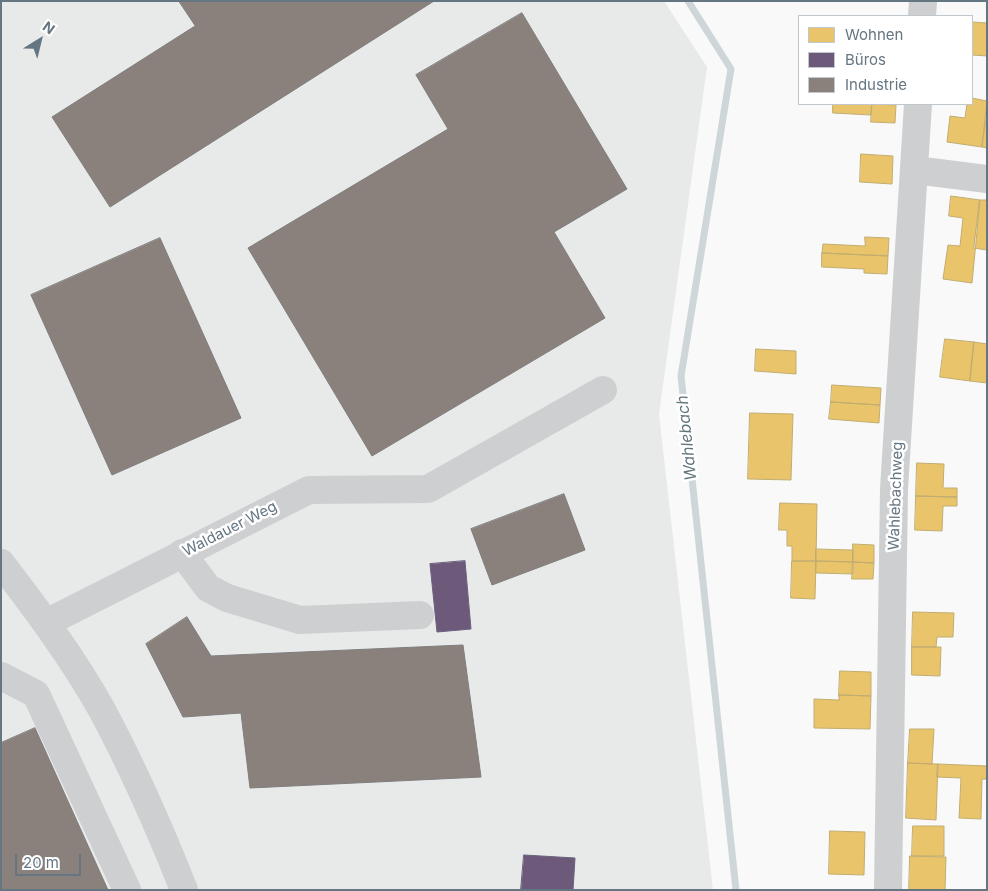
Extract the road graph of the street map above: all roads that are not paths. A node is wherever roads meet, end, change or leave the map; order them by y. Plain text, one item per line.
1 (923, 1) edge
2 (922, 15) edge
3 (918, 105) edge
4 (915, 170) junction
5 (987, 179) edge
6 (603, 390) dead end
7 (182, 553) junction
8 (1, 563) edge
9 (420, 615) dead end
10 (46, 623) junction
11 (1, 676) edge
12 (127, 890) edge
13 (184, 890) edge
14 (888, 890) edge

1 - 2 street
3 - 4 street, Wahlebachweg
4 - 5 street
4 - 14 street, Wahlebachweg
6 - 7 street, Waldauer Weg
7 - 9 street
7 - 10 street, Waldauer Weg
8 - 10 street
10 - 13 street
11 - 12 street

